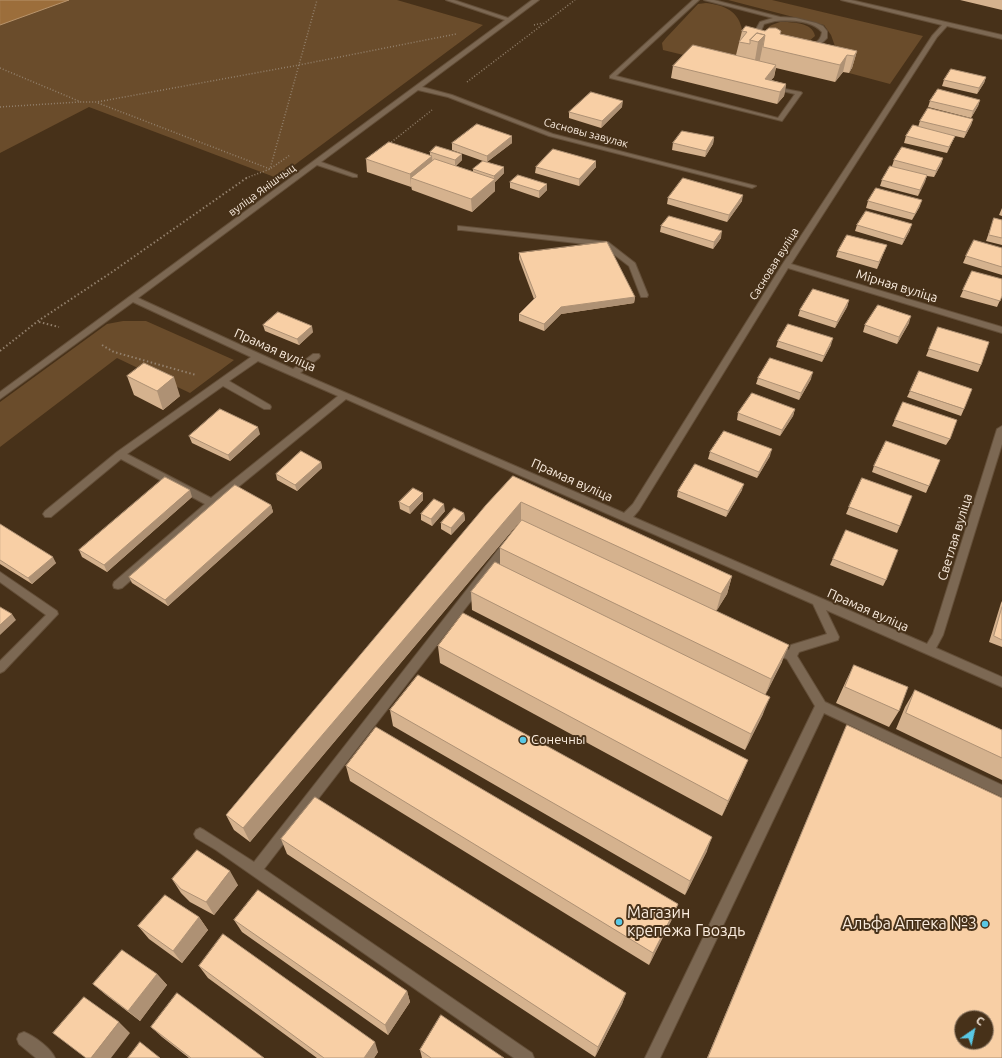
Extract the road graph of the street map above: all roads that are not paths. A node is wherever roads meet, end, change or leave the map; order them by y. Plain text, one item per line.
1 (449, 0) edge
2 (536, 0) edge
3 (696, 0) edge
4 (707, 0) edge
5 (844, 0) edge
6 (784, 18) junction
7 (509, 20) junction
8 (946, 24) junction
9 (1002, 37) edge
10 (418, 88) junction
11 (776, 88) edge
12 (317, 163) junction
13 (355, 176) dead end
14 (752, 186) dead end
15 (461, 228) dead end
16 (786, 265) junction
17 (644, 295) dead end
18 (132, 298) junction
19 (1002, 330) edge
20 (316, 356) dead end
21 (257, 357) junction
22 (294, 372) junction
23 (223, 382) junction
24 (345, 395) junction
25 (0, 396) edge
26 (267, 408) dead end
27 (1002, 429) edge
28 (120, 454) junction
29 (212, 503) junction
30 (48, 514) dead end
31 (626, 518) junction
32 (514, 537) edge
33 (0, 576) edge
34 (118, 585) dead end
35 (817, 602) junction
36 (762, 643) edge
37 (929, 651) junction
38 (791, 656) junction
39 (0, 668) edge
40 (1002, 682) edge
41 (821, 706) junction
42 (1002, 791) edge
43 (200, 834) dead end
44 (255, 870) junction
45 (24, 1039) dead end
46 (48, 1058) edge
47 (527, 1058) edge
48 (652, 1058) edge

1 - 7 street
2 - 7 street, вуліца Янішчыц
3 - 11 street
4 - 6 street
5 - 8 street
6 - 6 street
7 - 10 street, вуліца Янішчыц
8 - 9 street
8 - 16 street, Сасновая вуліца
10 - 12 street, вуліца Янішчыц
10 - 14 street, Сасновы завулак
12 - 13 street
12 - 18 street, вуліца Янішчыц
15 - 17 street
16 - 19 street, Мірная вуліца
16 - 31 street, Сасновая вуліца
18 - 21 street, Прамая вуліца
18 - 25 street, вуліца Янішчыц
20 - 22 street
21 - 22 street, Прамая вуліца
21 - 23 street
22 - 24 street, Прамая вуліца
23 - 26 street
23 - 28 street
24 - 29 street
24 - 31 street, Прамая вуліца
27 - 37 street, Светлая вуліца
28 - 29 street
28 - 30 street
29 - 34 street
31 - 35 street, Прамая вуліца
32 - 44 street
33 - 39 street
35 - 37 street, Прамая вуліца
35 - 38 street
36 - 38 street
37 - 40 street, Прамая вуліца
38 - 41 street
41 - 42 street
41 - 48 street
43 - 44 street
44 - 47 street
45 - 46 street

